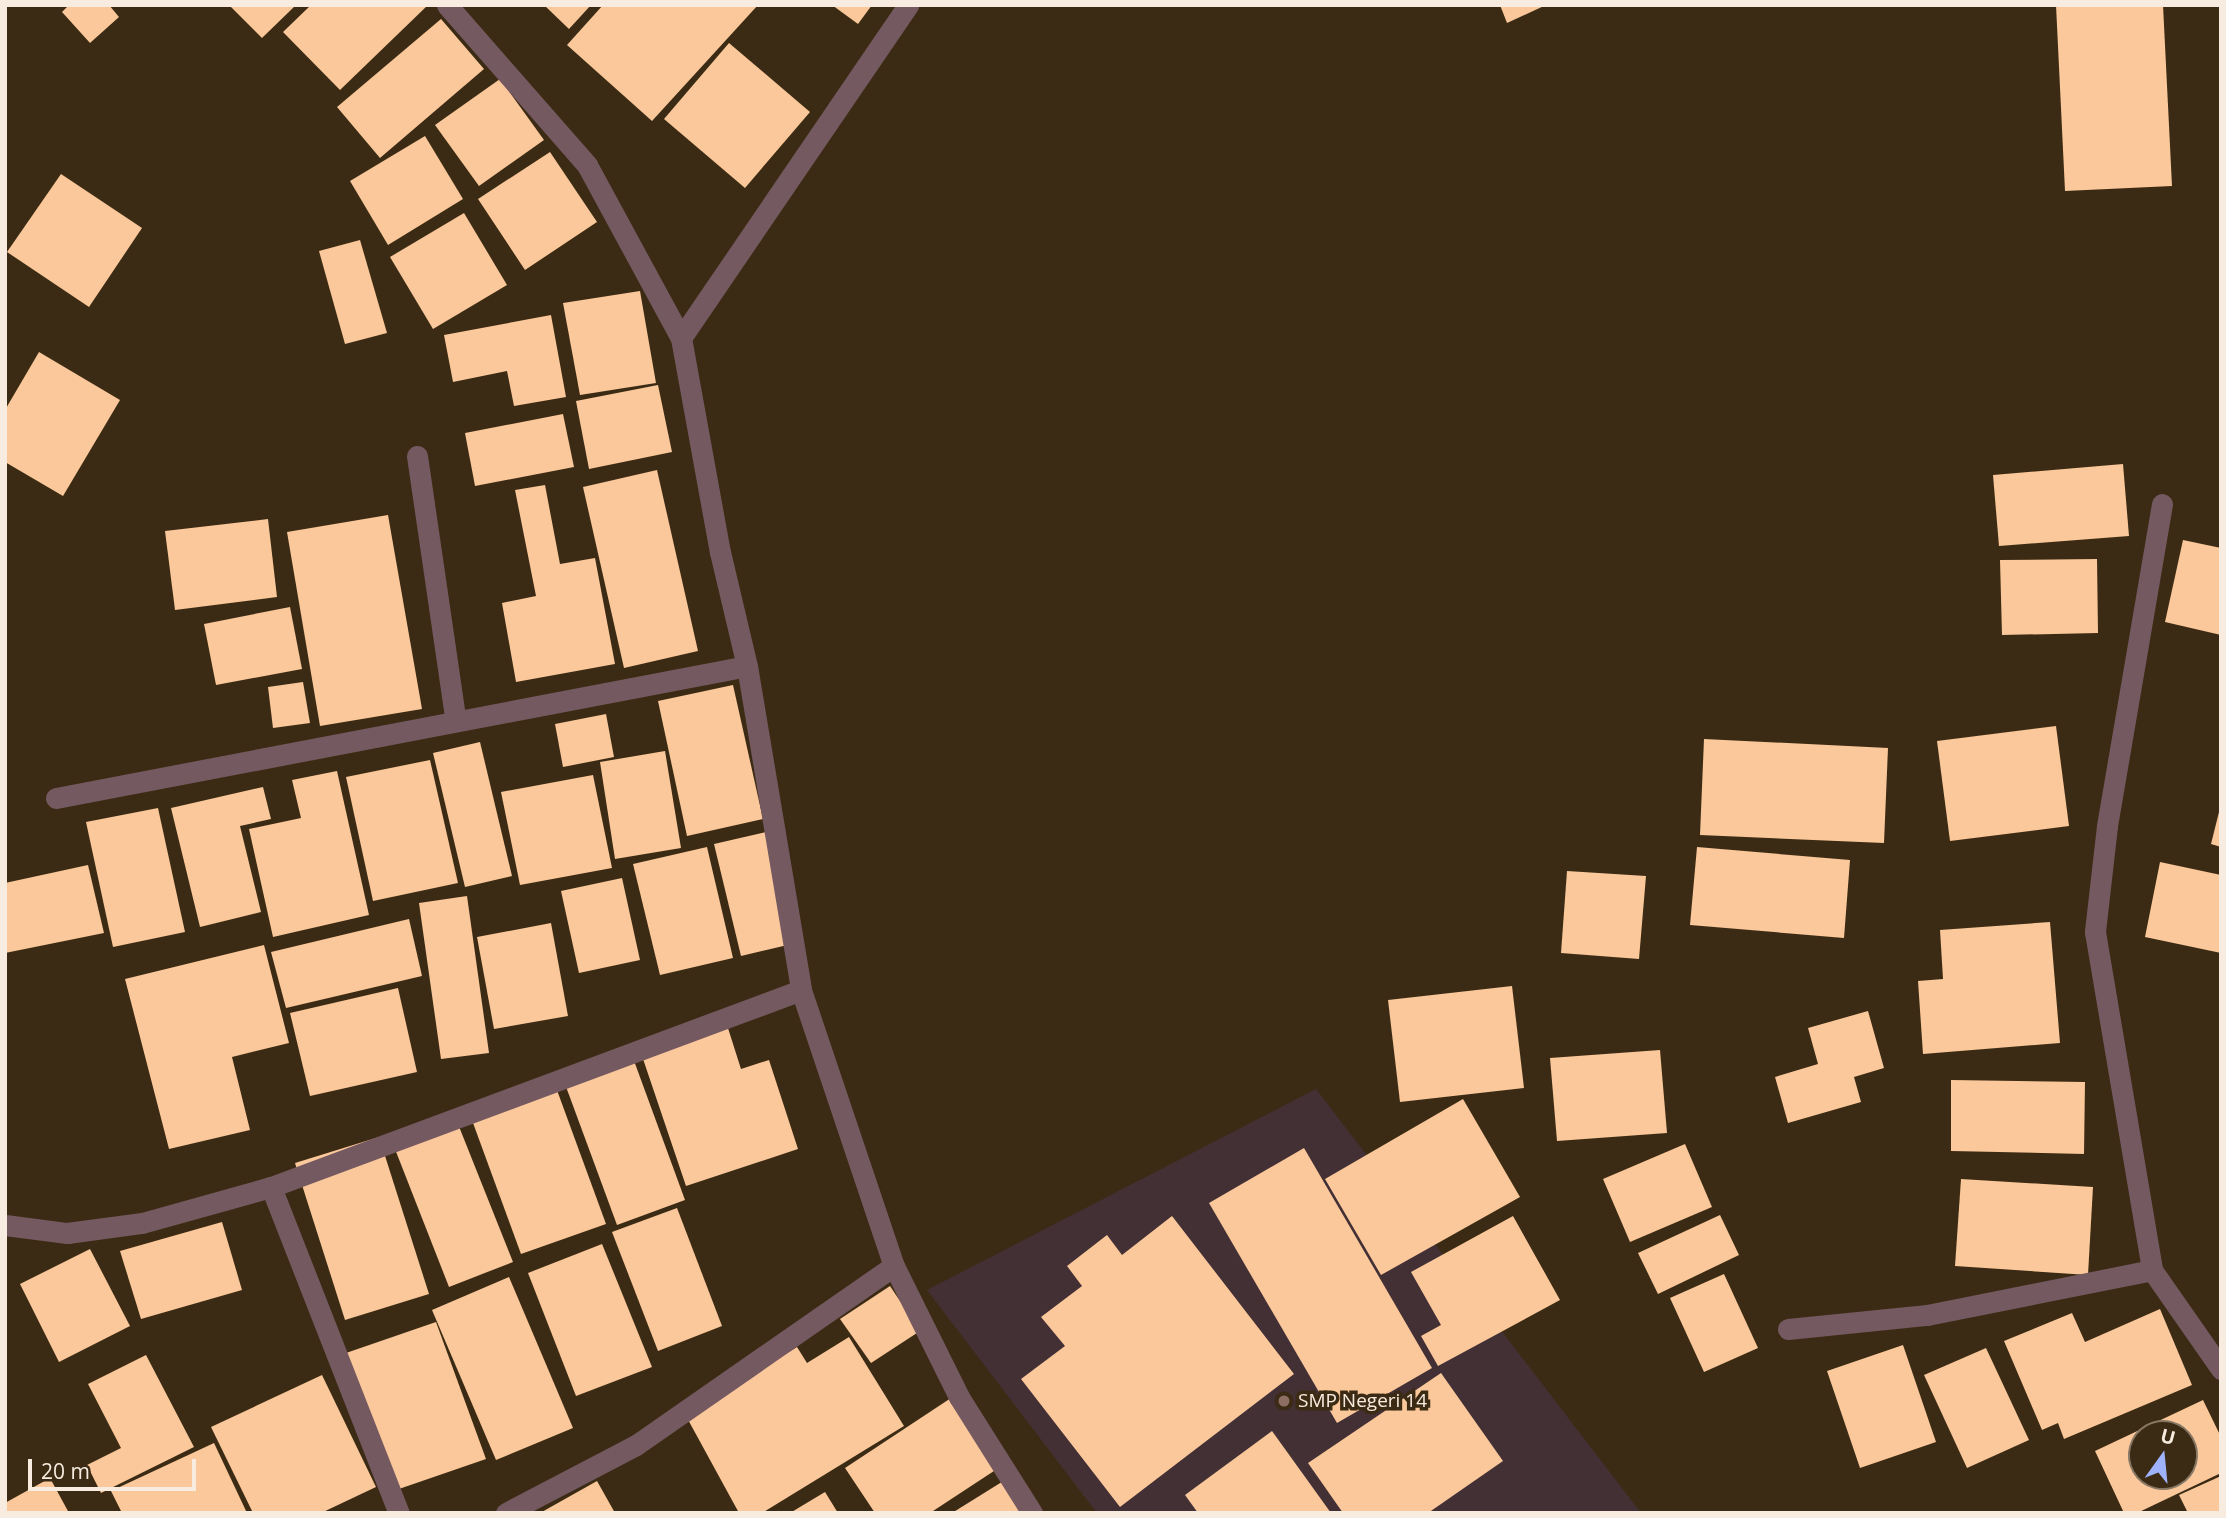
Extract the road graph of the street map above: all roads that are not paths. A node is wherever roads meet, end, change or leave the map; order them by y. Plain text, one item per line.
1 (447, 5) edge
2 (908, 5) edge
3 (681, 338) junction
4 (417, 456) dead end
5 (2162, 504) dead end
6 (747, 666) junction
7 (455, 718) junction
8 (56, 798) dead end
9 (801, 990) junction
10 (271, 1187) junction
11 (5, 1225) edge
12 (894, 1266) junction
13 (2152, 1270) junction
14 (1788, 1329) dead end
15 (2221, 1369) edge
16 (399, 1513) edge
17 (506, 1513) edge
18 (1032, 1513) edge

1 - 3 street
2 - 3 street
3 - 6 street
4 - 7 street
5 - 13 street
6 - 7 street
6 - 9 street
7 - 8 street
9 - 10 street
9 - 12 street
10 - 11 street
10 - 16 street
12 - 17 street
12 - 18 street
13 - 14 street
13 - 15 street

